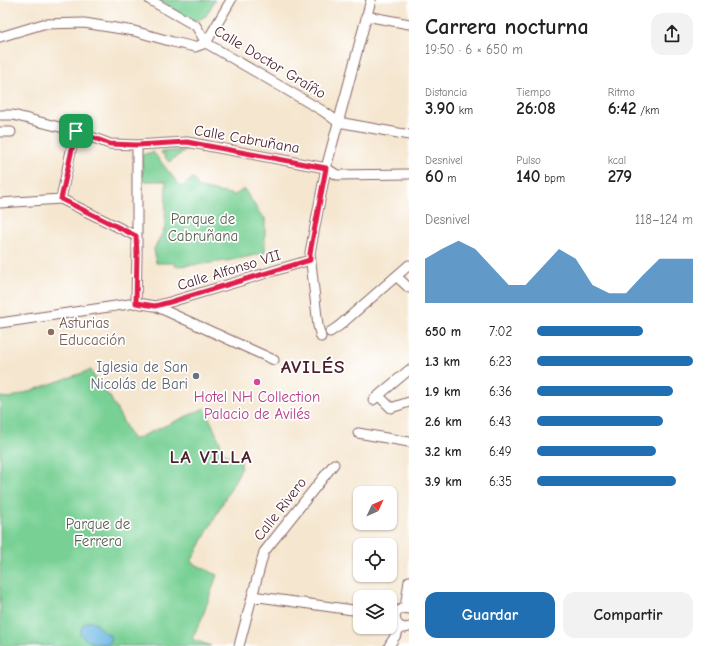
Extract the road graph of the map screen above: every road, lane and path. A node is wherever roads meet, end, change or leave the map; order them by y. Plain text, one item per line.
1 (150, 0) edge
2 (231, 0) edge
3 (370, 0) edge
4 (366, 16) junction
5 (409, 24) edge
6 (0, 37) edge
7 (206, 43) junction
8 (0, 115) edge
9 (338, 122) junction
10 (76, 131) junction
11 (0, 132) edge
12 (11, 132) dead end
13 (409, 135) edge
14 (137, 145) junction
15 (326, 168) junction
16 (409, 174) edge
17 (61, 199) junction
18 (0, 203) edge
19 (136, 236) junction
20 (310, 260) junction
21 (409, 265) edge
22 (396, 276) junction
23 (409, 288) edge
24 (136, 303) junction
25 (155, 306) junction
26 (0, 322) edge
27 (330, 332) dead end
28 (321, 337) dead end
29 (274, 360) dead end
30 (409, 370) edge
31 (409, 402) edge
32 (358, 433) dead end
33 (409, 442) edge
34 (334, 464) dead end
35 (409, 580) edge
36 (252, 596) junction
37 (407, 609) edge
38 (353, 610) edge
39 (397, 611) edge
40 (405, 627) edge
41 (239, 646) edge
42 (389, 646) edge

1 - 7 street, Calle Doctor Graíño
2 - 7 street
3 - 4 street
4 - 5 street
4 - 9 street
6 - 7 street
7 - 9 street, Calle Doctor Graíño
8 - 10 street, Calle Cabruñana
9 - 13 street
9 - 15 street
10 - 14 street, Calle Cabruñana
10 - 17 street
11 - 12 street
14 - 15 street, Calle Cabruñana
14 - 19 street
15 - 16 street, Calle Cabruñana
15 - 20 street
17 - 18 street
17 - 19 street
19 - 24 street
20 - 25 street, Calle Alfonso VII
20 - 28 street
21 - 22 street
22 - 23 street
22 - 27 street
24 - 25 street
24 - 26 street
25 - 29 street
30 - 31 street
32 - 33 street
34 - 36 street, Calle Rivero
35 - 37 street
36 - 38 street
36 - 41 street, Calle Rivero
37 - 39 street
40 - 42 street

